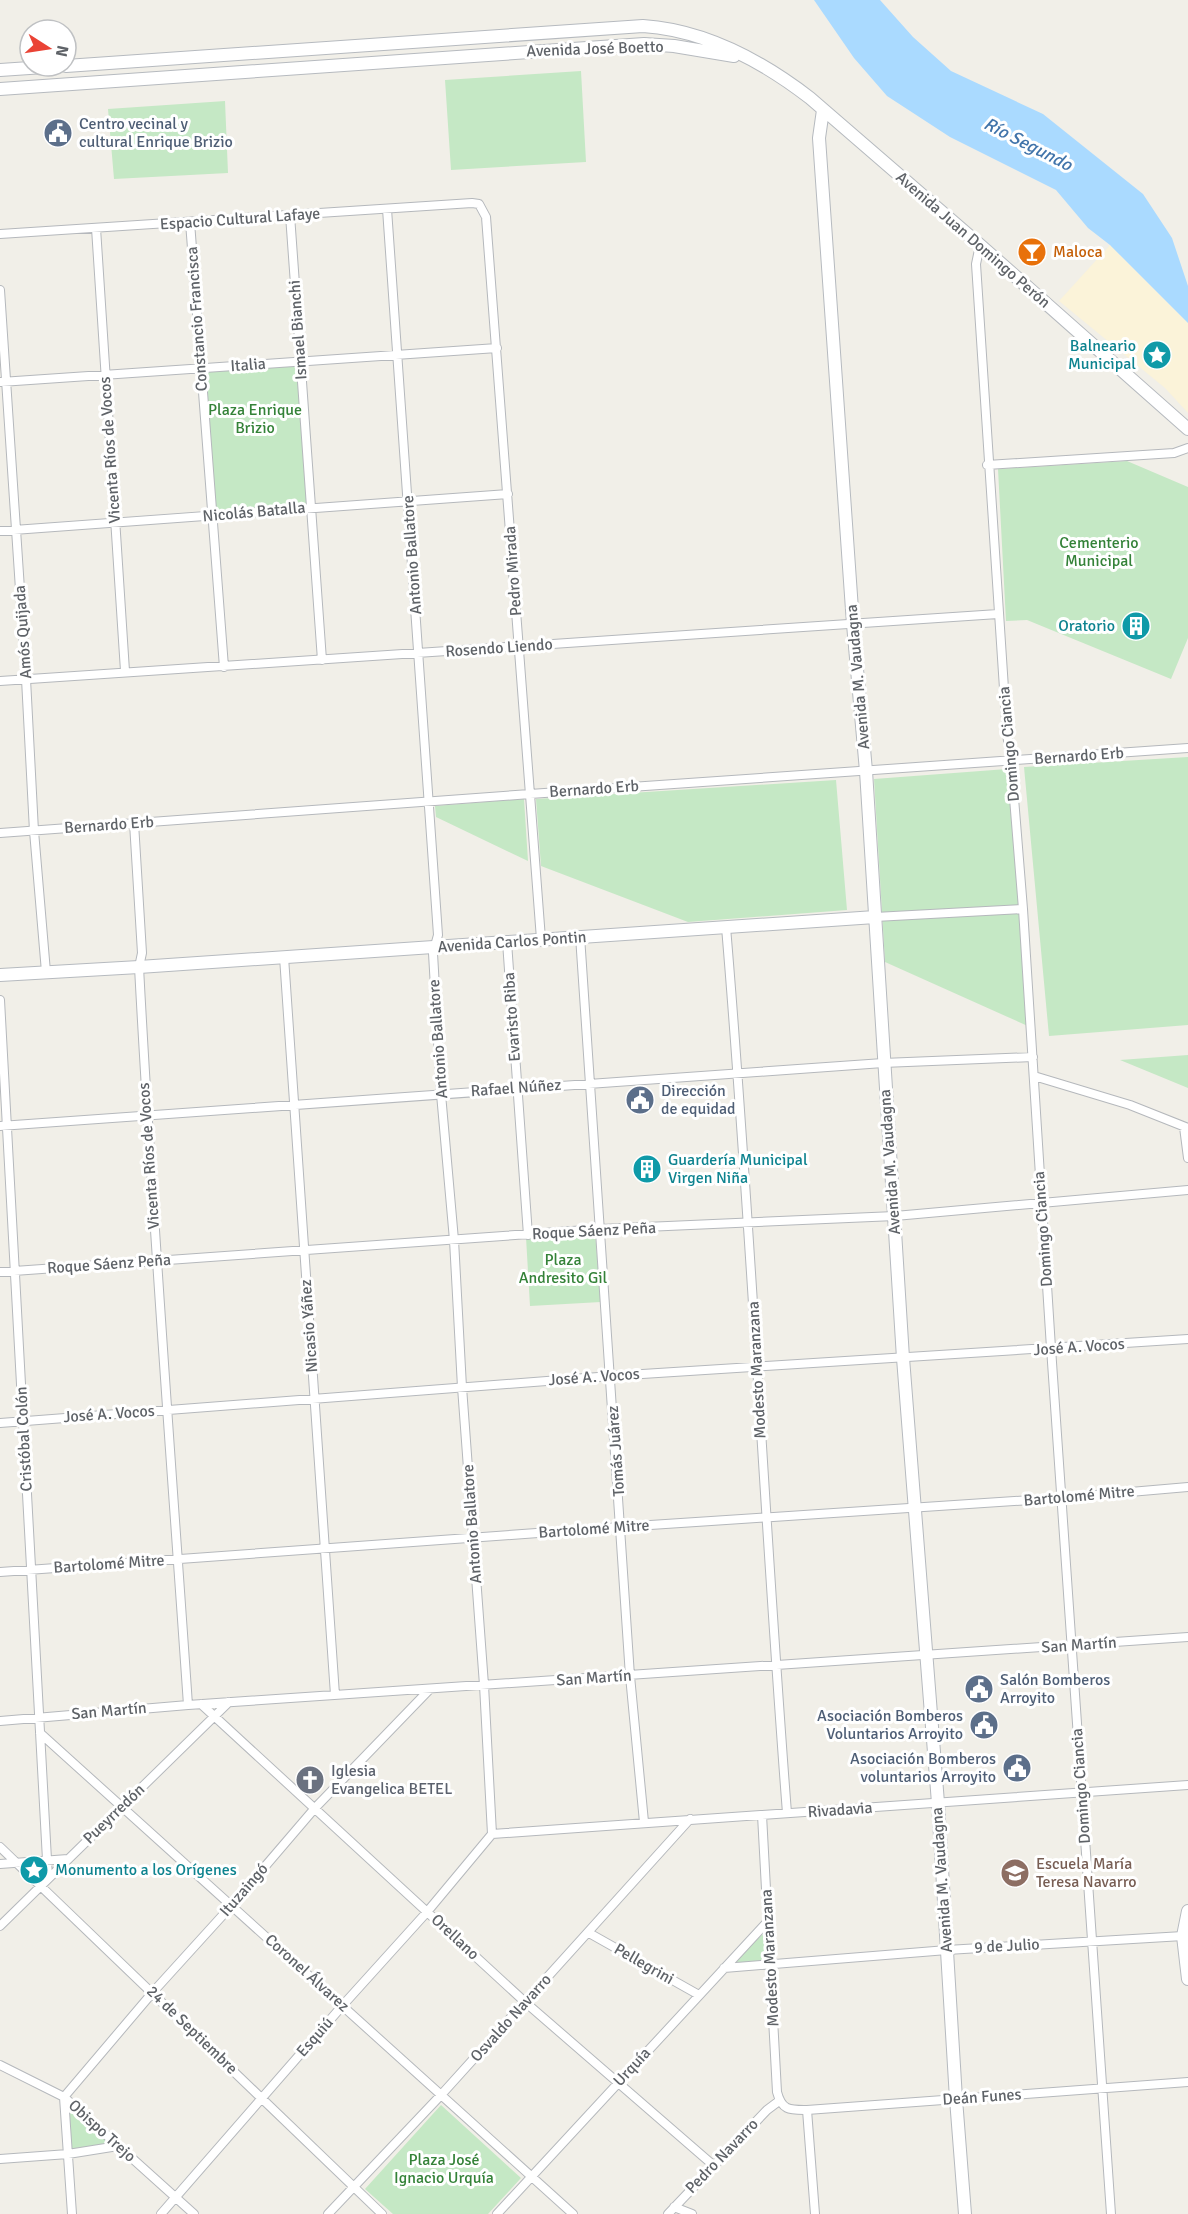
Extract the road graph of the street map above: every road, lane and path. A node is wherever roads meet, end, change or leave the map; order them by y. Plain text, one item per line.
1 (750, 61) junction
2 (78, 65) edge
3 (18, 69) edge
4 (0, 70) edge
5 (0, 89) edge
6 (823, 110) junction
7 (479, 204) joint
8 (387, 209) junction
9 (290, 215) junction
10 (190, 222) junction
11 (96, 228) junction
12 (0, 234) edge
13 (980, 245) junction
14 (0, 291) edge
15 (497, 348) junction
16 (398, 355) junction
17 (300, 362) junction
18 (201, 369) junction
19 (105, 375) junction
20 (3, 382) edge
21 (1188, 429) edge
22 (1188, 448) edge
23 (987, 465) junction
24 (508, 494) junction
25 (408, 501) junction
26 (311, 507) junction
27 (212, 516) junction
28 (115, 522) junction
29 (15, 529) junction
30 (0, 531) edge
31 (998, 614) junction
32 (853, 624) junction
33 (519, 647) junction
34 (419, 654) junction
35 (322, 660) junction
36 (224, 667) junction
37 (125, 671) junction
38 (26, 679) junction
39 (0, 681) edge
40 (1188, 748) edge
41 (1011, 760) junction
42 (866, 771) junction
43 (530, 794) junction
44 (430, 801) junction
45 (134, 823) junction
46 (34, 831) junction
47 (0, 833) edge
48 (1023, 909) junction
49 (875, 917) junction
50 (726, 927) junction
51 (580, 936) junction
52 (540, 939) junction
53 (507, 942) junction
54 (435, 947) junction
55 (284, 957) junction
56 (139, 967) junction
57 (46, 972) junction
58 (0, 975) edge
59 (0, 1000) edge
60 (1033, 1057) junction
61 (883, 1063) junction
62 (738, 1073) junction
63 (1034, 1076) junction
64 (589, 1083) junction
65 (517, 1088) junction
66 (441, 1094) junction
67 (293, 1104) junction
68 (147, 1115) junction
69 (3, 1125) edge
70 (1186, 1127) edge
71 (1188, 1158) edge
72 (1188, 1190) edge
73 (1041, 1203) junction
74 (895, 1216) junction
75 (748, 1222) junction
76 (600, 1229) junction
77 (528, 1234) junction
78 (454, 1240) junction
79 (304, 1251) junction
80 (156, 1261) junction
81 (15, 1271) junction
82 (0, 1272) edge
83 (1188, 1339) edge
84 (1051, 1348) junction
85 (903, 1359) junction
86 (757, 1367) junction
87 (611, 1376) junction
88 (462, 1387) junction
89 (314, 1399) junction
90 (165, 1410) junction
91 (23, 1421) junction
92 (0, 1423) edge
93 (1188, 1487) edge
94 (1061, 1498) junction
95 (915, 1508) junction
96 (765, 1518) junction
97 (620, 1527) junction
98 (474, 1538) junction
99 (325, 1548) junction
100 (177, 1559) junction
101 (31, 1570) junction
102 (0, 1572) edge
103 (1188, 1637) edge
104 (1072, 1646) junction
105 (926, 1655) junction
106 (775, 1666) junction
107 (630, 1676) junction
108 (484, 1686) junction
109 (430, 1689) junction
110 (335, 1695) junction
111 (229, 1702) junction
112 (201, 1704) junction
113 (188, 1705) junction
114 (215, 1716) junction
115 (39, 1717) junction
116 (0, 1721) edge
117 (40, 1733) junction
118 (1188, 1785) edge
119 (1082, 1792) junction
120 (938, 1803) junction
121 (123, 1806) junction
122 (315, 1809) junction
123 (787, 1813) junction
124 (762, 1815) junction
125 (690, 1819) junction
126 (644, 1822) junction
127 (492, 1834) junction
128 (0, 1847) edge
129 (68, 1859) junction
130 (48, 1860) junction
131 (16, 1863) junction
132 (0, 1864) edge
133 (48, 1878) junction
134 (42, 1887) junction
135 (232, 1905) junction
136 (1188, 1911) edge
137 (427, 1912) junction
138 (769, 1920) junction
139 (0, 1926) edge
140 (589, 1933) junction
141 (1183, 1936) junction
142 (1092, 1941) junction
143 (947, 1950) junction
144 (771, 1964) junction
145 (724, 1968) junction
146 (1188, 1979) edge
147 (153, 1992) junction
148 (699, 1995) junction
149 (525, 2002) junction
150 (343, 2005) junction
151 (0, 2065) edge
152 (618, 2082) junction
153 (1188, 2082) edge
154 (1103, 2088) junction
155 (441, 2095) junction
156 (64, 2097) junction
157 (262, 2099) junction
158 (956, 2099) junction
159 (779, 2102) junction
160 (807, 2110) junction
161 (118, 2146) junction
162 (68, 2154) junction
163 (0, 2159) edge
164 (713, 2165) junction
165 (530, 2177) junction
166 (353, 2187) junction
167 (176, 2197) junction
168 (674, 2207) junction
169 (72, 2214) edge
170 (161, 2214) edge
171 (194, 2214) edge
172 (328, 2214) edge
173 (382, 2214) edge
174 (497, 2214) edge
175 (573, 2214) edge
176 (668, 2214) edge
177 (692, 2214) edge
178 (815, 2214) edge
179 (965, 2214) edge
180 (1111, 2214) edge

1 - 2 main road, Avenida José Boetto
1 - 5 main road, Avenida José Boetto
1 - 6 main road, Avenida Juan Domingo Perón
3 - 4 main road
6 - 13 main road, Avenida Juan Domingo Perón
6 - 32 main road, Avenida M. Vaudagna
7 - 8 street, Espacio Cultural Lafaye
7 - 15 street, Pedro Mirada
8 - 9 street, Espacio Cultural Lafaye
8 - 16 street, Antonio Ballatore
9 - 10 street, Espacio Cultural Lafaye
9 - 17 street, Ismael Bianchi
10 - 11 street, Espacio Cultural Lafaye
10 - 18 street, Constancio Francisca
11 - 12 street, Espacio Cultural Lafaye
11 - 19 street, Vicenta Ríos de Vocos
13 - 21 main road, Avenida Juan Domingo Perón
13 - 23 street, Domingo Ciancia
14 - 20 street, Amós Quijada
15 - 16 street, Italia
15 - 24 street, Pedro Mirada
16 - 17 street, Italia
16 - 25 street, Antonio Ballatore
17 - 18 street, Italia
17 - 26 street, Ismael Bianchi
18 - 19 street, Italia
18 - 27 street, Constancio Francisca
19 - 20 street, Italia
19 - 28 street, Vicenta Ríos de Vocos
20 - 29 street, Amós Quijada
22 - 23 street
23 - 31 street, Domingo Ciancia
24 - 25 street, Nicolás Batalla
24 - 33 street, Pedro Mirada
25 - 26 street, Nicolás Batalla
25 - 34 street, Antonio Ballatore
26 - 27 street, Nicolás Batalla
26 - 35 street, Ismael Bianchi
27 - 28 street, Nicolás Batalla
27 - 36 street, Constancio Francisca
28 - 29 street, Nicolás Batalla
28 - 37 street, Vicenta Ríos de Vocos
29 - 30 street, Nicolás Batalla
29 - 38 street, Amós Quijada
31 - 32 street, Rosendo Liendo
31 - 41 street, Domingo Ciancia
32 - 33 street, Rosendo Liendo
32 - 42 main road, Avenida M. Vaudagna
33 - 34 street, Rosendo Liendo
33 - 43 street, Pedro Mirada
34 - 35 street, Rosendo Liendo
34 - 44 street, Antonio Ballatore
35 - 36 street, Rosendo Liendo
36 - 37 street, Rosendo Liendo
37 - 38 street, Rosendo Liendo
38 - 39 street, Rosendo Liendo
38 - 46 street, Amós Quijada
40 - 41 street, Bernardo Erb
41 - 42 street, Bernardo Erb
41 - 48 street, Domingo Ciancia
42 - 43 street, Bernardo Erb
42 - 49 main road, Avenida M. Vaudagna
43 - 44 street, Bernardo Erb
43 - 52 street, Pedro Mirada
44 - 45 street, Bernardo Erb
44 - 54 street, Antonio Ballatore
45 - 46 street, Bernardo Erb
45 - 56 street, Vicenta Ríos de Vocos
46 - 47 street, Bernardo Erb
46 - 57 street, Amós Quijada
48 - 49 street, Avenida Carlos Pontin
48 - 60 street, Domingo Ciancia
49 - 50 main road, Avenida Carlos Pontin
49 - 61 main road, Avenida M. Vaudagna
50 - 51 main road, Avenida Carlos Pontin
50 - 62 street, Modesto Maranzana
51 - 52 main road, Avenida Carlos Pontin
51 - 64 street, Tomás Juárez
52 - 53 main road, Avenida Carlos Pontin
53 - 54 main road, Avenida Carlos Pontin
53 - 65 street, Evaristo Riba
54 - 55 main road, Avenida Carlos Pontin
54 - 66 street, Antonio Ballatore
55 - 56 main road, Avenida Carlos Pontin
55 - 67 street, Nicasio Yáñez
56 - 57 main road, Avenida Carlos Pontin
56 - 68 street, Vicenta Ríos de Vocos
57 - 58 main road, Avenida Carlos Pontin
59 - 69 street, Cristóbal Colón
60 - 61 street, Rafael Núñez
60 - 63 street, Domingo Ciancia
61 - 62 street, Rafael Núñez
61 - 74 main road, Avenida M. Vaudagna
62 - 64 street, Rafael Núñez
62 - 75 street, Modesto Maranzana
63 - 70 street
63 - 73 street, Domingo Ciancia
64 - 65 street, Rafael Núñez
64 - 76 street, Tomás Juárez
65 - 66 street, Rafael Núñez
65 - 77 street, Evaristo Riba
66 - 67 street, Rafael Núñez
66 - 78 street, Antonio Ballatore
67 - 68 street, Rafael Núñez
67 - 79 street, Nicasio Yáñez
68 - 69 street, Rafael Núñez
68 - 80 street, Vicenta Ríos de Vocos
69 - 81 street, Cristóbal Colón
70 - 71 street
72 - 73 street, Roque Sáenz Peña
73 - 74 street, Roque Sáenz Peña
73 - 84 street, Domingo Ciancia
74 - 75 street, Roque Sáenz Peña
74 - 85 main road, Avenida M. Vaudagna
75 - 76 street, Roque Sáenz Peña
75 - 86 street, Modesto Maranzana
76 - 77 street, Roque Sáenz Peña
76 - 87 street, Tomás Juárez
77 - 78 street, Roque Sáenz Peña
78 - 79 street, Roque Sáenz Peña
78 - 88 street, Antonio Ballatore
79 - 80 street, Roque Sáenz Peña
79 - 89 street, Nicasio Yáñez
80 - 81 street, Roque Sáenz Peña
80 - 90 street, Vicenta Ríos de Vocos
81 - 82 street, Roque Sáenz Peña
81 - 91 street, Cristóbal Colón
83 - 84 street, José A. Vocos
84 - 85 street, José A. Vocos
84 - 94 street, Domingo Ciancia
85 - 86 street, José A. Vocos
85 - 95 main road, Avenida M. Vaudagna
86 - 87 street, José A. Vocos
86 - 96 street, Modesto Maranzana
87 - 88 street, José A. Vocos
87 - 97 street, Tomás Juárez
88 - 89 street, José A. Vocos
88 - 98 street, Antonio Ballatore
89 - 90 street, José A. Vocos
89 - 99 street, Nicasio Yáñez
90 - 91 street, José A. Vocos
90 - 100 street, Vicenta Ríos de Vocos
91 - 92 street, José A. Vocos
91 - 101 street, Cristóbal Colón
93 - 94 street, Bartolomé Mitre
94 - 95 street, Bartolomé Mitre
94 - 104 street, Domingo Ciancia
95 - 96 street, Bartolomé Mitre
95 - 105 main road, Avenida M. Vaudagna
96 - 97 street, Bartolomé Mitre
96 - 106 street, Modesto Maranzana
97 - 98 street, Bartolomé Mitre
97 - 107 street, Tomás Juárez
98 - 99 street, Bartolomé Mitre
98 - 108 street, Antonio Ballatore
99 - 100 street, Bartolomé Mitre
99 - 110 street, Nicasio Yáñez
100 - 101 street, Bartolomé Mitre
100 - 113 street, Vicenta Ríos de Vocos
101 - 102 street, Bartolomé Mitre
101 - 115 street, Cristóbal Colón
103 - 104 street, San Martín
104 - 105 street, San Martín
104 - 119 street, Domingo Ciancia
105 - 106 street, San Martín
105 - 120 main road, Avenida M. Vaudagna
106 - 107 street, San Martín
106 - 123 street, Modesto Maranzana
107 - 108 street, San Martín
107 - 126 street, Tomás Juárez
108 - 109 street, San Martín
108 - 127 street, Antonio Ballatore
109 - 110 street, San Martín
109 - 122 street, Ituzaingó
110 - 111 street, San Martín
111 - 112 street, San Martín
111 - 114 street, Pueyrredón
112 - 113 street, San Martín
112 - 114 street, Orellano
113 - 115 street, San Martín
114 - 121 street, Pueyrredón
114 - 122 street, Orellano
115 - 116 street, San Martín
115 - 117 street, Cristóbal Colón
117 - 121 street, Coronel Álvarez
117 - 130 street, Cristóbal Colón
118 - 119 street, Rivadavia
119 - 120 street, Rivadavia
119 - 142 street, Domingo Ciancia
120 - 123 street, Rivadavia
120 - 143 main road, Avenida M. Vaudagna
121 - 129 street, Pueyrredón
121 - 135 street, Coronel Álvarez
122 - 135 street, Ituzaingó
122 - 137 street, Orellano
123 - 124 street, Rivadavia
124 - 125 street, Rivadavia
124 - 138 street, Modesto Maranzana
125 - 126 street, Rivadavia
125 - 140 street, Osvaldo Navarro
126 - 127 street, Rivadavia
127 - 137 street, Esquiú
128 - 131 street, 24 de Septiembre
129 - 130 street
129 - 133 street, Pueyrredón
130 - 131 street
130 - 133 street, Cristóbal Colón
131 - 132 street
131 - 134 street, 24 de Septiembre
133 - 134 street, Pueyrredón
134 - 139 street, Pueyrredón
134 - 147 street, 24 de Septiembre
135 - 147 street, Ituzaingó
135 - 150 street, Coronel Álvarez
136 - 141 main road
137 - 149 street, Orellano
137 - 150 street, Esquiú
138 - 144 street, Modesto Maranzana
138 - 145 street, Urquía
140 - 148 street, Pellegrini
140 - 149 street, Osvaldo Navarro
141 - 142 street, 9 de Julio
141 - 146 main road
142 - 143 street, 9 de Julio
142 - 154 street, Domingo Ciancia
143 - 144 street, 9 de Julio
143 - 158 main road, Avenida M. Vaudagna
144 - 145 street, 9 de Julio
144 - 159 street, Modesto Maranzana
145 - 148 street, Urquía
147 - 156 street, Ituzaingó
147 - 157 street, 24 de Septiembre
148 - 152 street, Urquía
149 - 152 street, Orellano
149 - 155 street, Osvaldo Navarro
150 - 155 street, Coronel Álvarez
150 - 157 street, Esquiú
151 - 156 street, Obispo Trejo
152 - 164 street, Orellano
152 - 165 street, Urquía
153 - 154 street, Deán Funes
154 - 158 street, Deán Funes
154 - 180 street, Domingo Ciancia
155 - 165 street, Coronel Álvarez
155 - 166 street, Osvaldo Navarro
156 - 161 street, Obispo Trejo
156 - 162 street
157 - 166 street, 24 de Septiembre
157 - 167 street, Esquiú
158 - 160 street, Deán Funes
158 - 179 main road, Avenida M. Vaudagna
159 - 160 street, Deán Funes
159 - 164 street, Pedro Navarro
160 - 178 street
161 - 162 street
161 - 167 street, Obispo Trejo
162 - 163 street
162 - 169 street
164 - 168 street, Pedro Navarro
165 - 174 street, Urquía
165 - 175 street, Coronel Álvarez
166 - 172 street, Osvaldo Navarro
166 - 173 street, 24 de Septiembre
167 - 170 street, Esquiú
167 - 171 street, Obispo Trejo
168 - 176 street, Pedro Navarro
168 - 177 street

